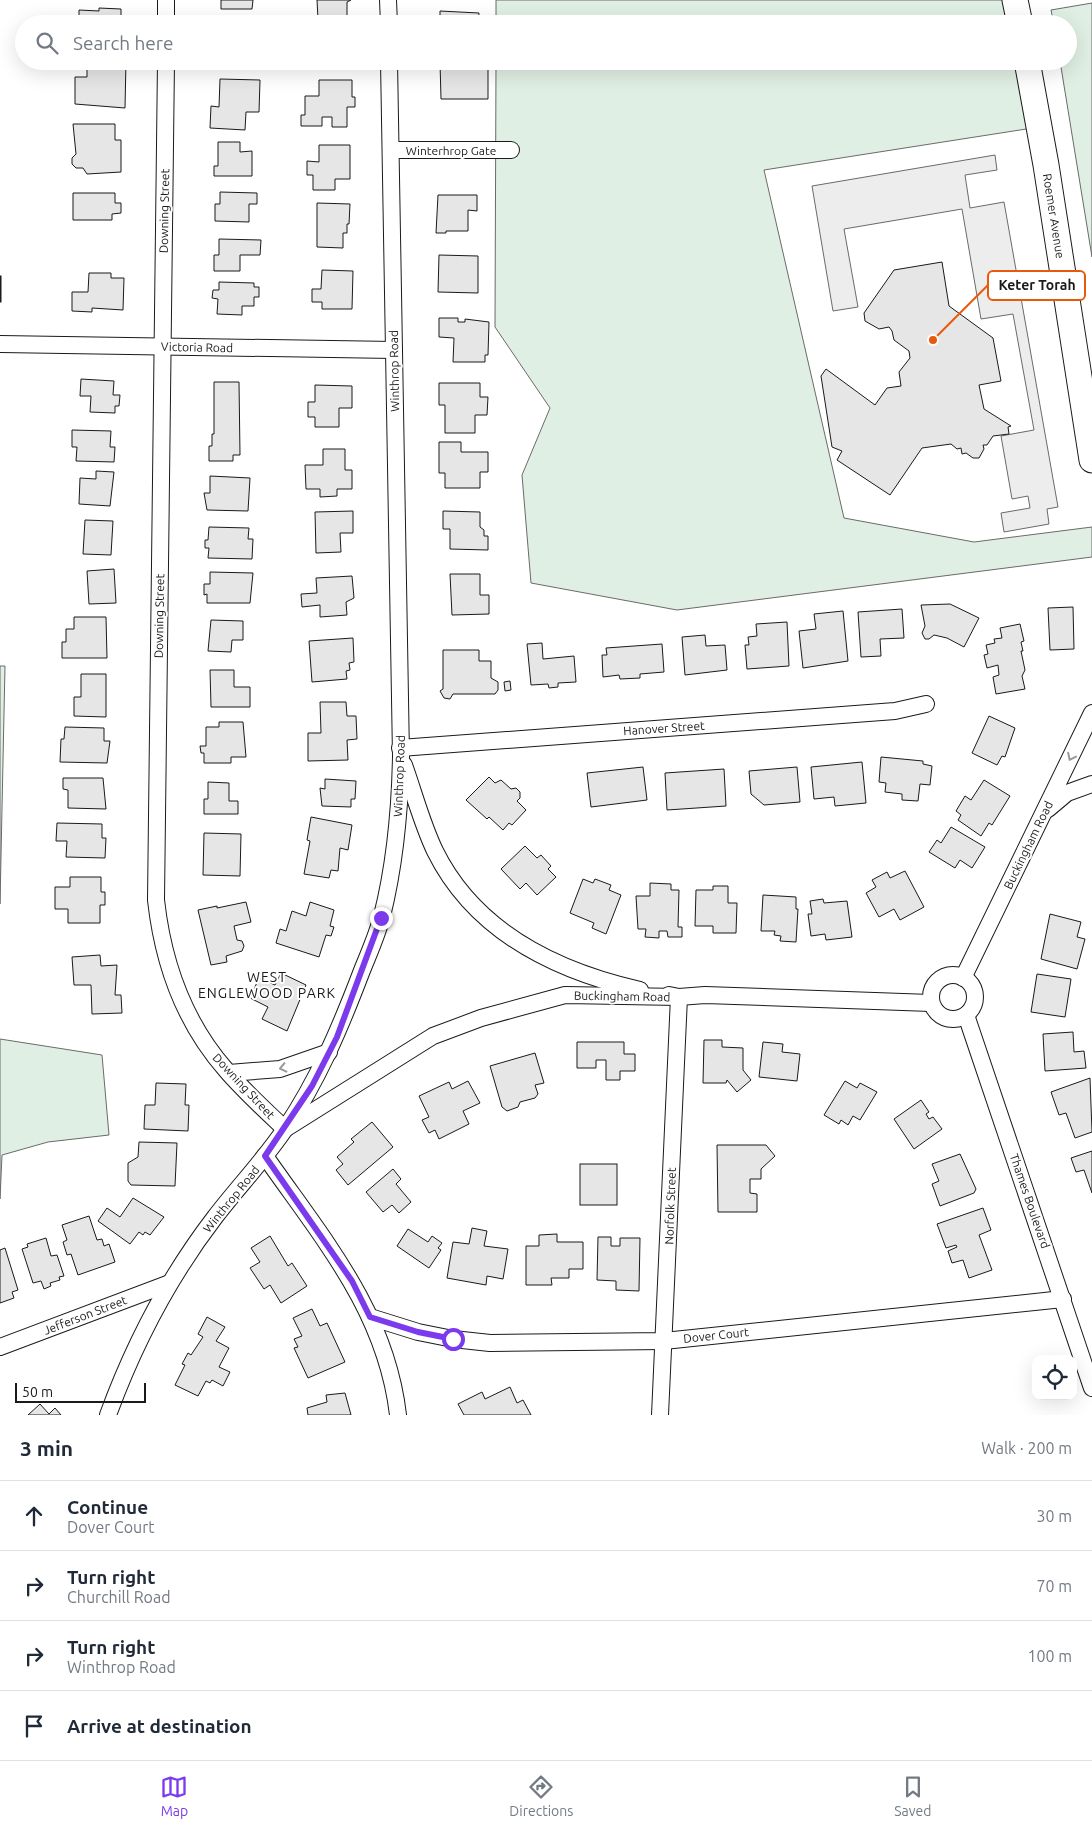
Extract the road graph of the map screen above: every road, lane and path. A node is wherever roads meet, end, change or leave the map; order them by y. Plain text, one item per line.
1 (166, 0) edge
2 (388, 0) edge
3 (1015, 0) edge
4 (166, 15) edge
5 (389, 15) edge
6 (1018, 15) edge
7 (166, 70) edge
8 (389, 70) edge
9 (1029, 70) edge
10 (391, 150) junction
11 (511, 150) dead end
12 (0, 344) edge
13 (162, 346) junction
14 (394, 350) junction
15 (1092, 460) edge
16 (926, 704) dead end
17 (1092, 713) edge
18 (400, 752) junction
19 (1092, 784) edge
20 (1044, 812) junction
21 (964, 978) junction
22 (679, 997) junction
23 (931, 1003) junction
24 (966, 1015) junction
25 (329, 1052) junction
26 (229, 1073) junction
27 (285, 1129) junction
28 (265, 1156) junction
29 (170, 1283) junction
30 (1062, 1299) junction
31 (370, 1317) junction
32 (664, 1341) junction
33 (0, 1347) edge
34 (1092, 1388) edge
35 (108, 1415) edge
36 (398, 1415) edge
37 (660, 1415) edge

1 - 4 street
2 - 5 street
3 - 6 main road
7 - 13 street, Downing Street
8 - 10 street, Winthrop Road
9 - 15 main road, Roemer Avenue
10 - 11 street, Winterhrop Gate
10 - 14 street, Winthrop Road
12 - 13 street, Victoria Road
13 - 14 street, Victoria Road
13 - 26 street, Downing Street
14 - 18 street, Winthrop Road
16 - 18 street, Hanover Street
17 -> 20 street, Buckingham Road
18 - 22 street
18 - 25 street, Winthrop Road
19 - 20 street
20 - 21 street, Buckingham Road
21 - 23 street
21 - 24 street
22 - 23 street, Buckingham Road
22 - 27 street, Buckingham Road
22 - 32 street, Norfolk Street
23 - 24 street
24 - 30 street, Thames Boulevard
25 -> 26 street
25 - 27 street, Winthrop Road
26 - 27 street, Downing Street
27 - 28 street, Winthrop Road
28 - 29 street, Winthrop Road
28 - 31 street
29 - 33 street, Jefferson Street
29 - 35 street, Winthrop Road
30 - 32 street, Dover Court
30 - 34 street, Thames Boulevard
31 - 32 street, Dover Court
31 - 36 street
32 - 37 street, Norfolk Street

